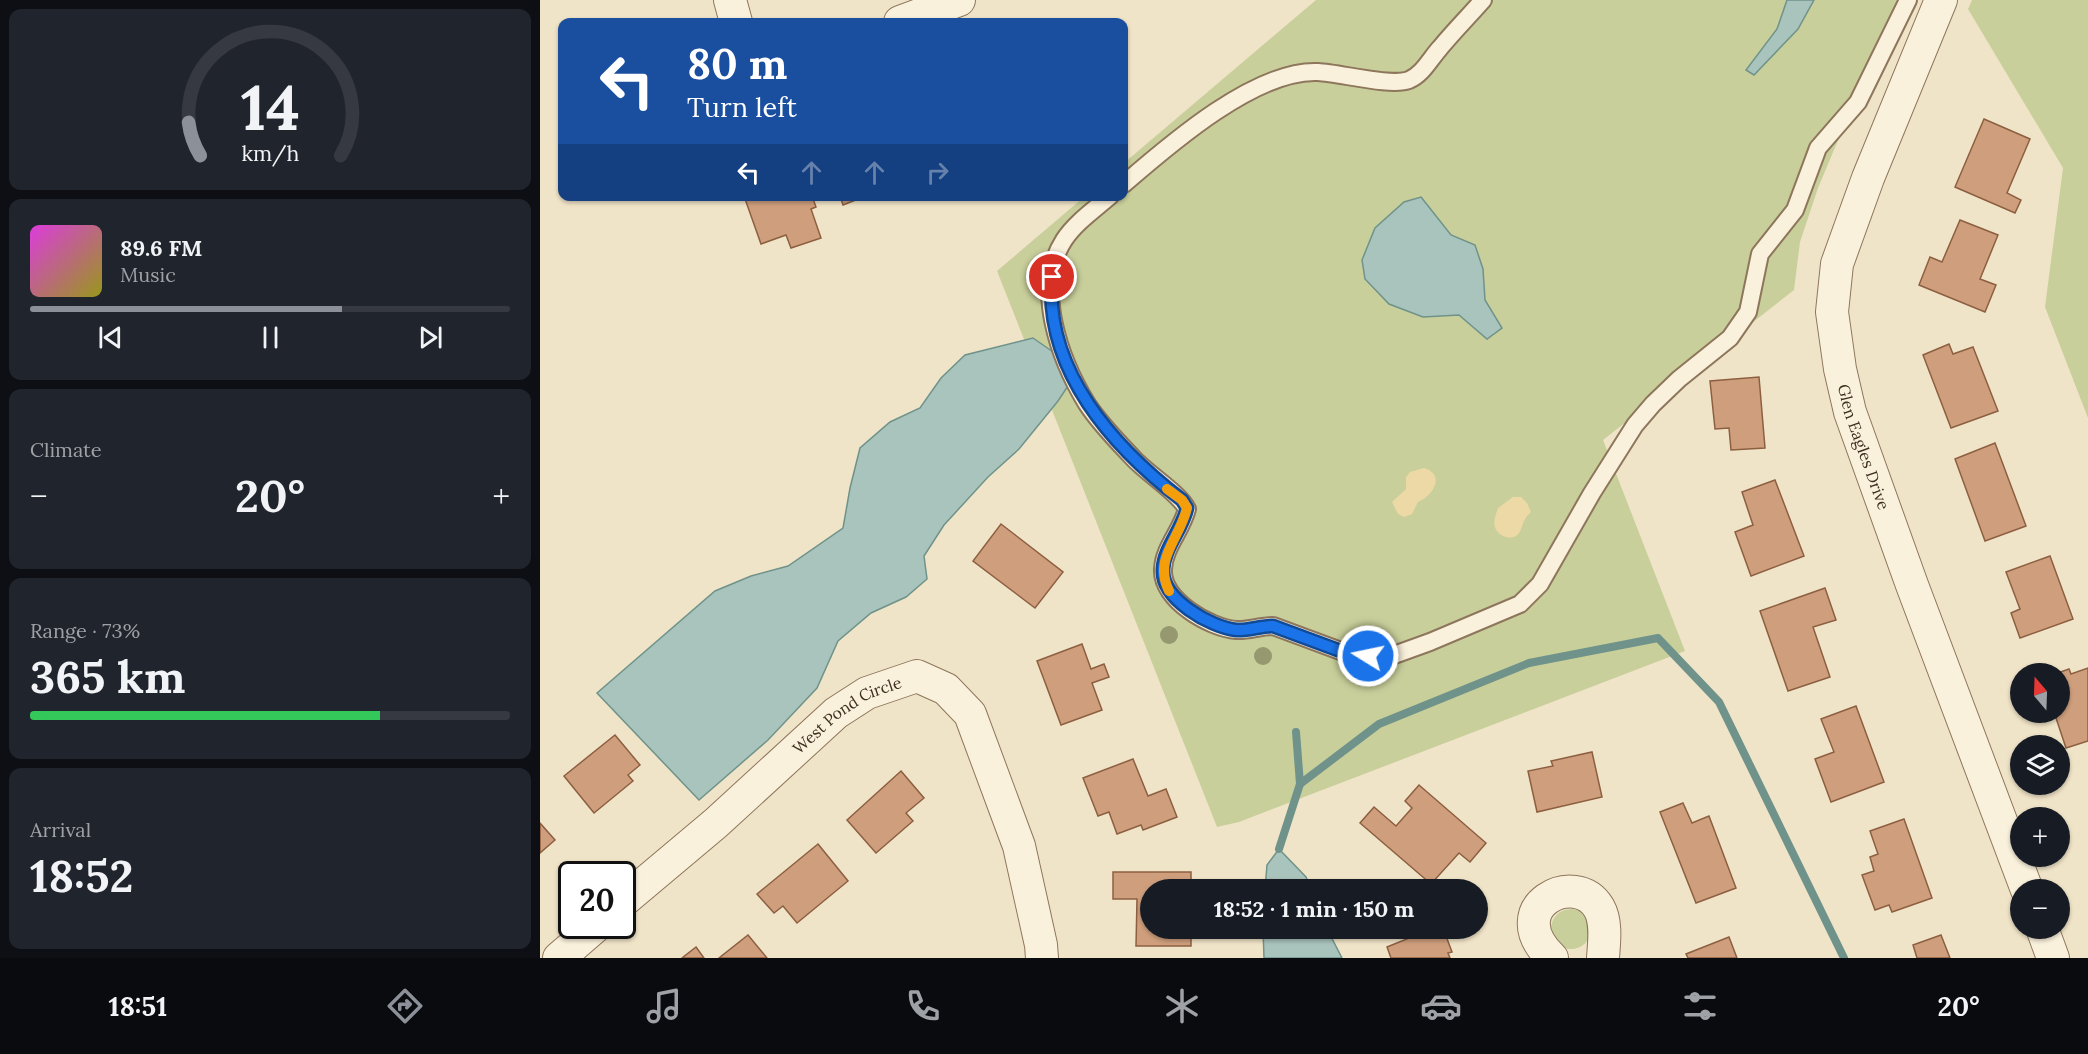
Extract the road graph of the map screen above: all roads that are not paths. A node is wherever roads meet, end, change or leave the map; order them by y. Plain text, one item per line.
1 (730, 0) edge
2 (959, 0) edge
3 (1483, 0) edge
4 (1908, 0) edge
5 (1941, 0) edge
6 (735, 18) edge
7 (911, 18) edge
8 (1128, 181) edge
9 (1104, 201) edge
10 (2023, 879) edge
11 (636, 890) edge
12 (581, 939) edge
13 (2046, 939) edge
14 (559, 958) edge
15 (1042, 958) edge
16 (1552, 958) edge
17 (1603, 958) edge
18 (2053, 958) edge

1 - 6 street
2 - 7 street
3 - 8 lane
4 - 9 lane
5 - 10 street, Glen Eagles Drive
11 - 15 street, West Pond Circle
12 - 14 street
13 - 18 street
16 - 17 street

